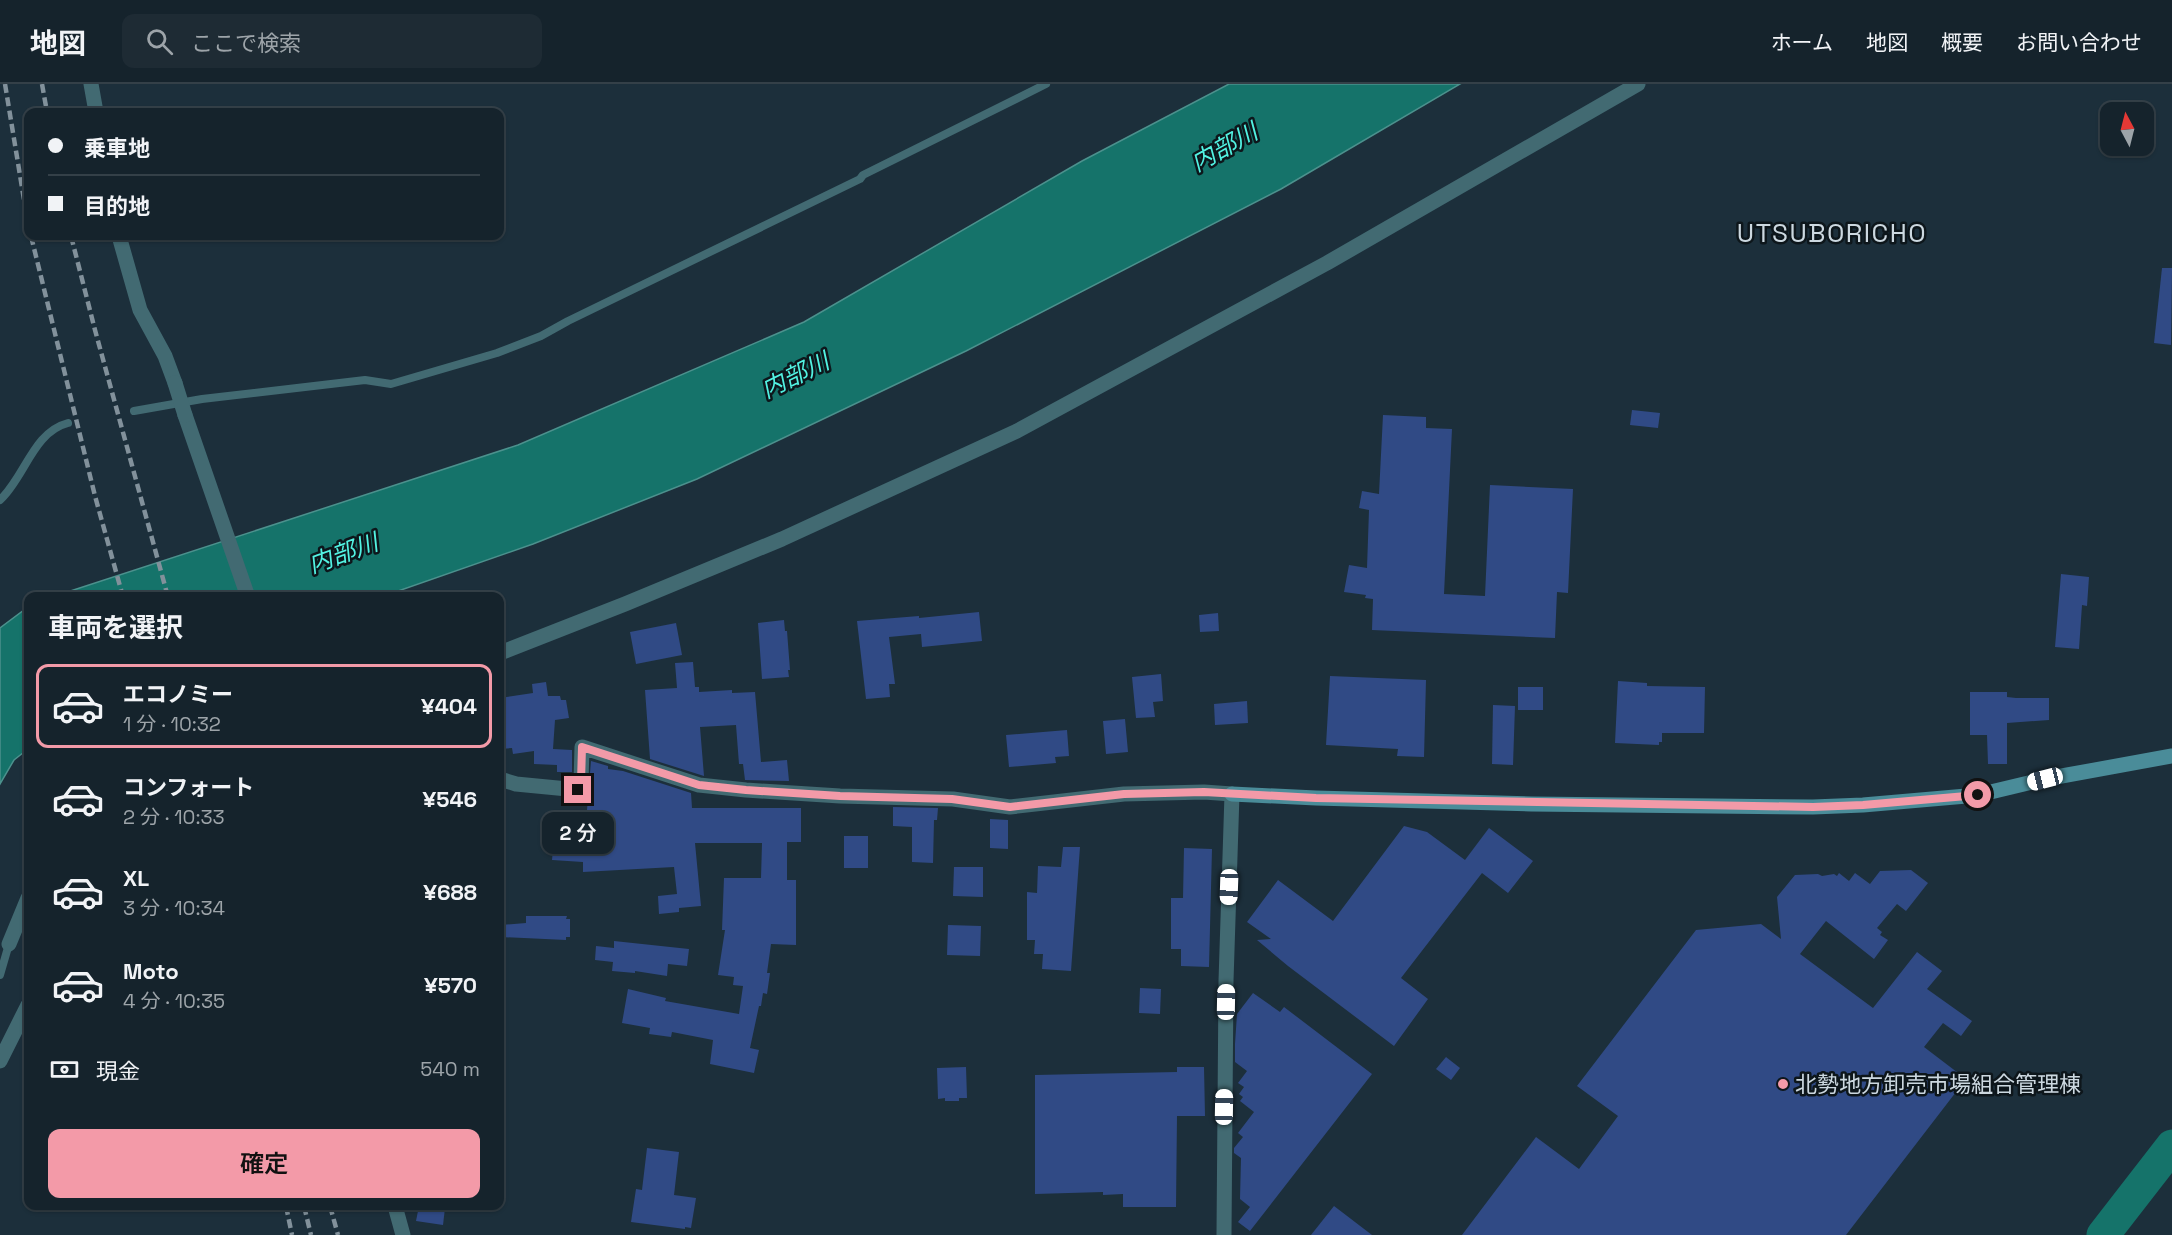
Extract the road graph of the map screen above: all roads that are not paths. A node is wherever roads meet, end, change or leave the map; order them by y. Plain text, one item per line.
1 (91, 84) edge
2 (1046, 84) edge
3 (1638, 84) edge
4 (95, 108) edge
5 (119, 240) edge
6 (134, 411) dead end
7 (68, 423) dead end
8 (0, 500) edge
9 (246, 592) edge
10 (504, 651) edge
11 (2172, 756) edge
12 (504, 780) edge
13 (1232, 794) junction
14 (24, 908) edge
15 (9, 944) joint
16 (0, 975) edge
17 (24, 1013) edge
18 (0, 1061) edge
19 (396, 1210) edge
20 (403, 1235) edge
21 (1224, 1235) edge

1 - 4 street
2 - 6 lane
3 - 10 street
5 - 9 street, bridge
7 - 8 lane
11 - 13 street
12 - 13 street
13 - 21 street
14 - 15 street
15 - 16 lane
17 - 18 street
19 - 20 street

